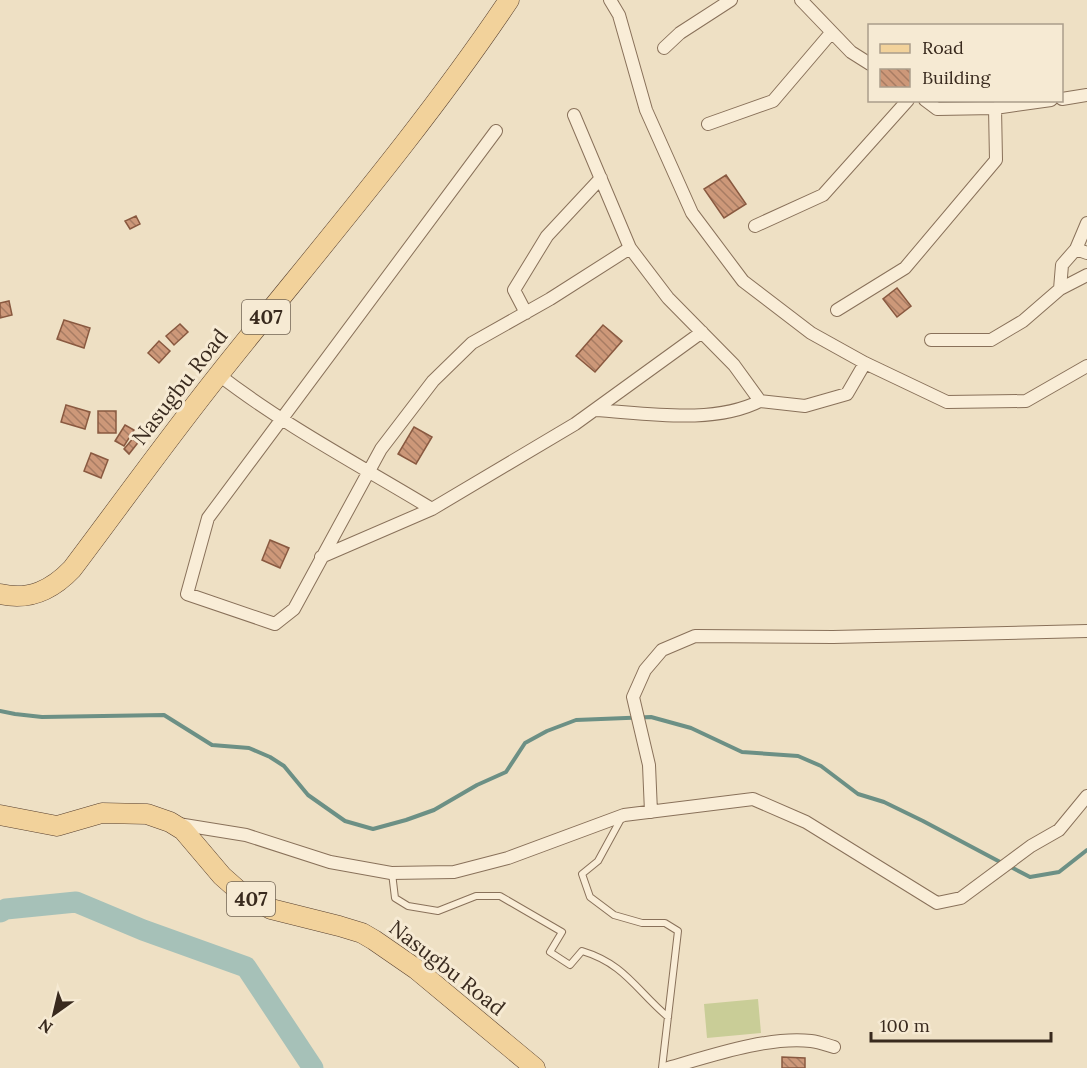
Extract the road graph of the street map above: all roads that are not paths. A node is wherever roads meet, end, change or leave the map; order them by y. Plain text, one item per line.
1 (509, 0) edge
2 (610, 0) edge
3 (731, 0) edge
4 (801, 0) edge
5 (831, 33) junction
6 (664, 48) dead end
7 (868, 63) edge
8 (1087, 95) edge
9 (1063, 99) edge
10 (906, 102) edge
11 (928, 102) edge
12 (1037, 102) edge
13 (995, 108) junction
14 (574, 115) dead end
15 (708, 124) dead end
16 (496, 131) dead end
17 (602, 178) junction
18 (1087, 223) edge
19 (755, 226) dead end
20 (630, 248) junction
21 (1082, 251) edge
22 (1087, 275) edge
23 (1060, 289) junction
24 (837, 310) dead end
25 (526, 313) junction
26 (702, 332) junction
27 (931, 340) dead end
28 (865, 363) junction
29 (1087, 366) edge
30 (219, 375) junction
31 (760, 401) junction
32 (595, 410) junction
33 (283, 419) junction
34 (369, 470) junction
35 (432, 509) junction
36 (321, 557) junction
37 (0, 594) edge
38 (1087, 631) edge
39 (1087, 796) edge
40 (651, 812) junction
41 (0, 815) edge
42 (624, 815) junction
43 (170, 822) junction
44 (392, 873) junction
45 (668, 1017) junction
46 (834, 1047) dead end
47 (535, 1068) edge
48 (662, 1068) edge
49 (668, 1068) edge

1 - 30 main road, Nasugbu Road / 407
2 - 28 street
3 - 6 street
4 - 5 street
5 - 7 street
5 - 15 street
8 - 9 street
10 - 19 street
11 - 13 street
12 - 13 street
13 - 24 street
14 - 17 street
16 - 33 street
17 - 20 street
17 - 25 street
18 - 21 street
20 - 25 street
20 - 26 street
21 - 23 street
22 - 23 street
23 - 27 street
25 - 34 street
26 - 31 street
26 - 32 street
28 - 29 street
28 - 31 street
30 - 33 street
30 - 37 main road, Nasugbu Road / 407
31 - 32 street
32 - 35 street
33 - 34 street
33 - 36 street
34 - 35 street
34 - 36 street
35 - 36 street
38 - 40 street
39 - 40 street
40 - 42 street
41 - 43 main road, Nasugbu Road / 407
42 - 44 street
42 - 45 lane
43 - 44 street
43 - 47 main road, Nasugbu Road / 407
44 - 45 lane
45 - 48 lane
46 - 49 street

